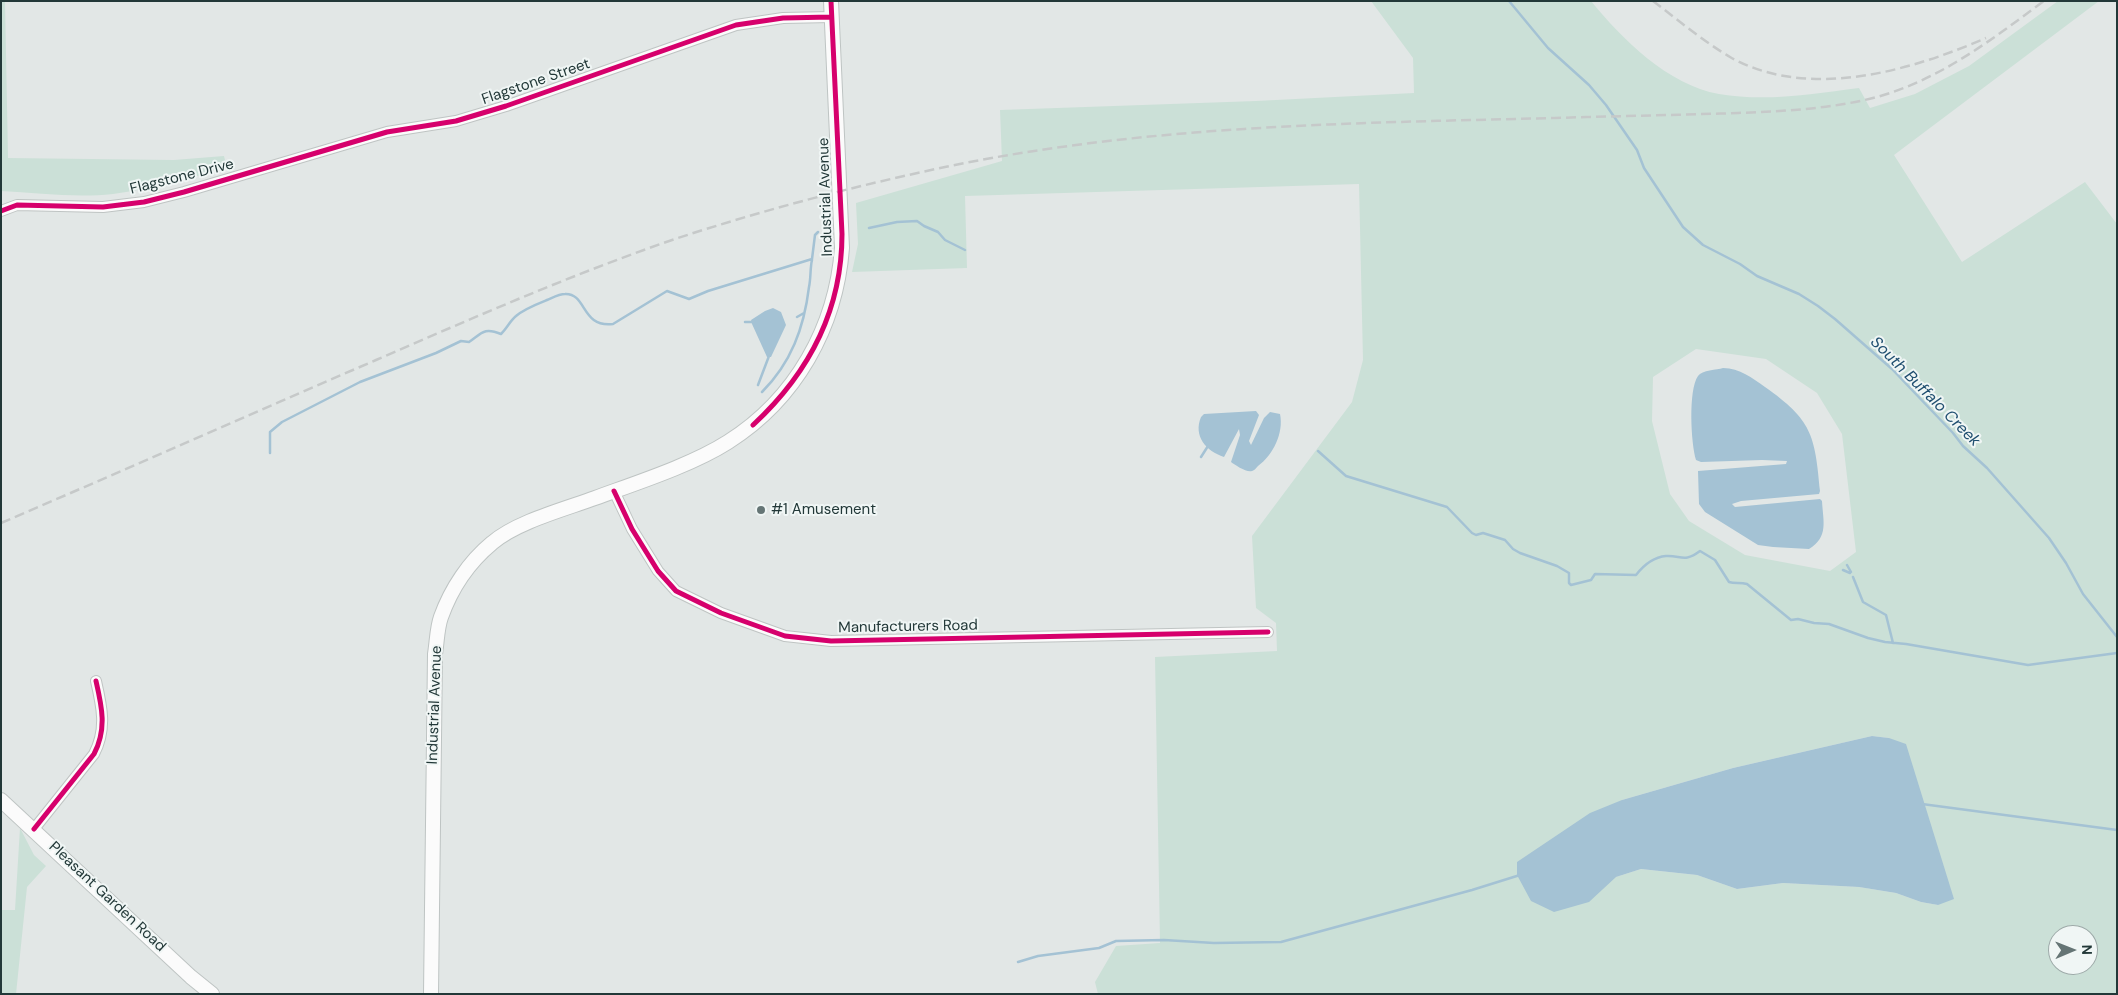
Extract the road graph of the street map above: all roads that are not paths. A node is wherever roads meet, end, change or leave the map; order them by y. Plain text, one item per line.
1 (831, 1) edge
2 (831, 17) junction
3 (249, 173) joint
4 (1, 211) edge
5 (614, 491) junction
6 (1268, 632) dead end
7 (96, 681) dead end
8 (1, 800) edge
9 (34, 829) junction
10 (212, 994) edge
11 (431, 994) edge

1 - 2 main road, Industrial Avenue
2 - 3 street, Flagstone Street
2 - 5 main road, Industrial Avenue
3 - 4 street, Flagstone Drive
5 - 6 street, Manufacturers Road
5 - 11 main road, Industrial Avenue
7 - 9 street
8 - 9 main road, Pleasant Garden Road
9 - 10 main road, Pleasant Garden Road

